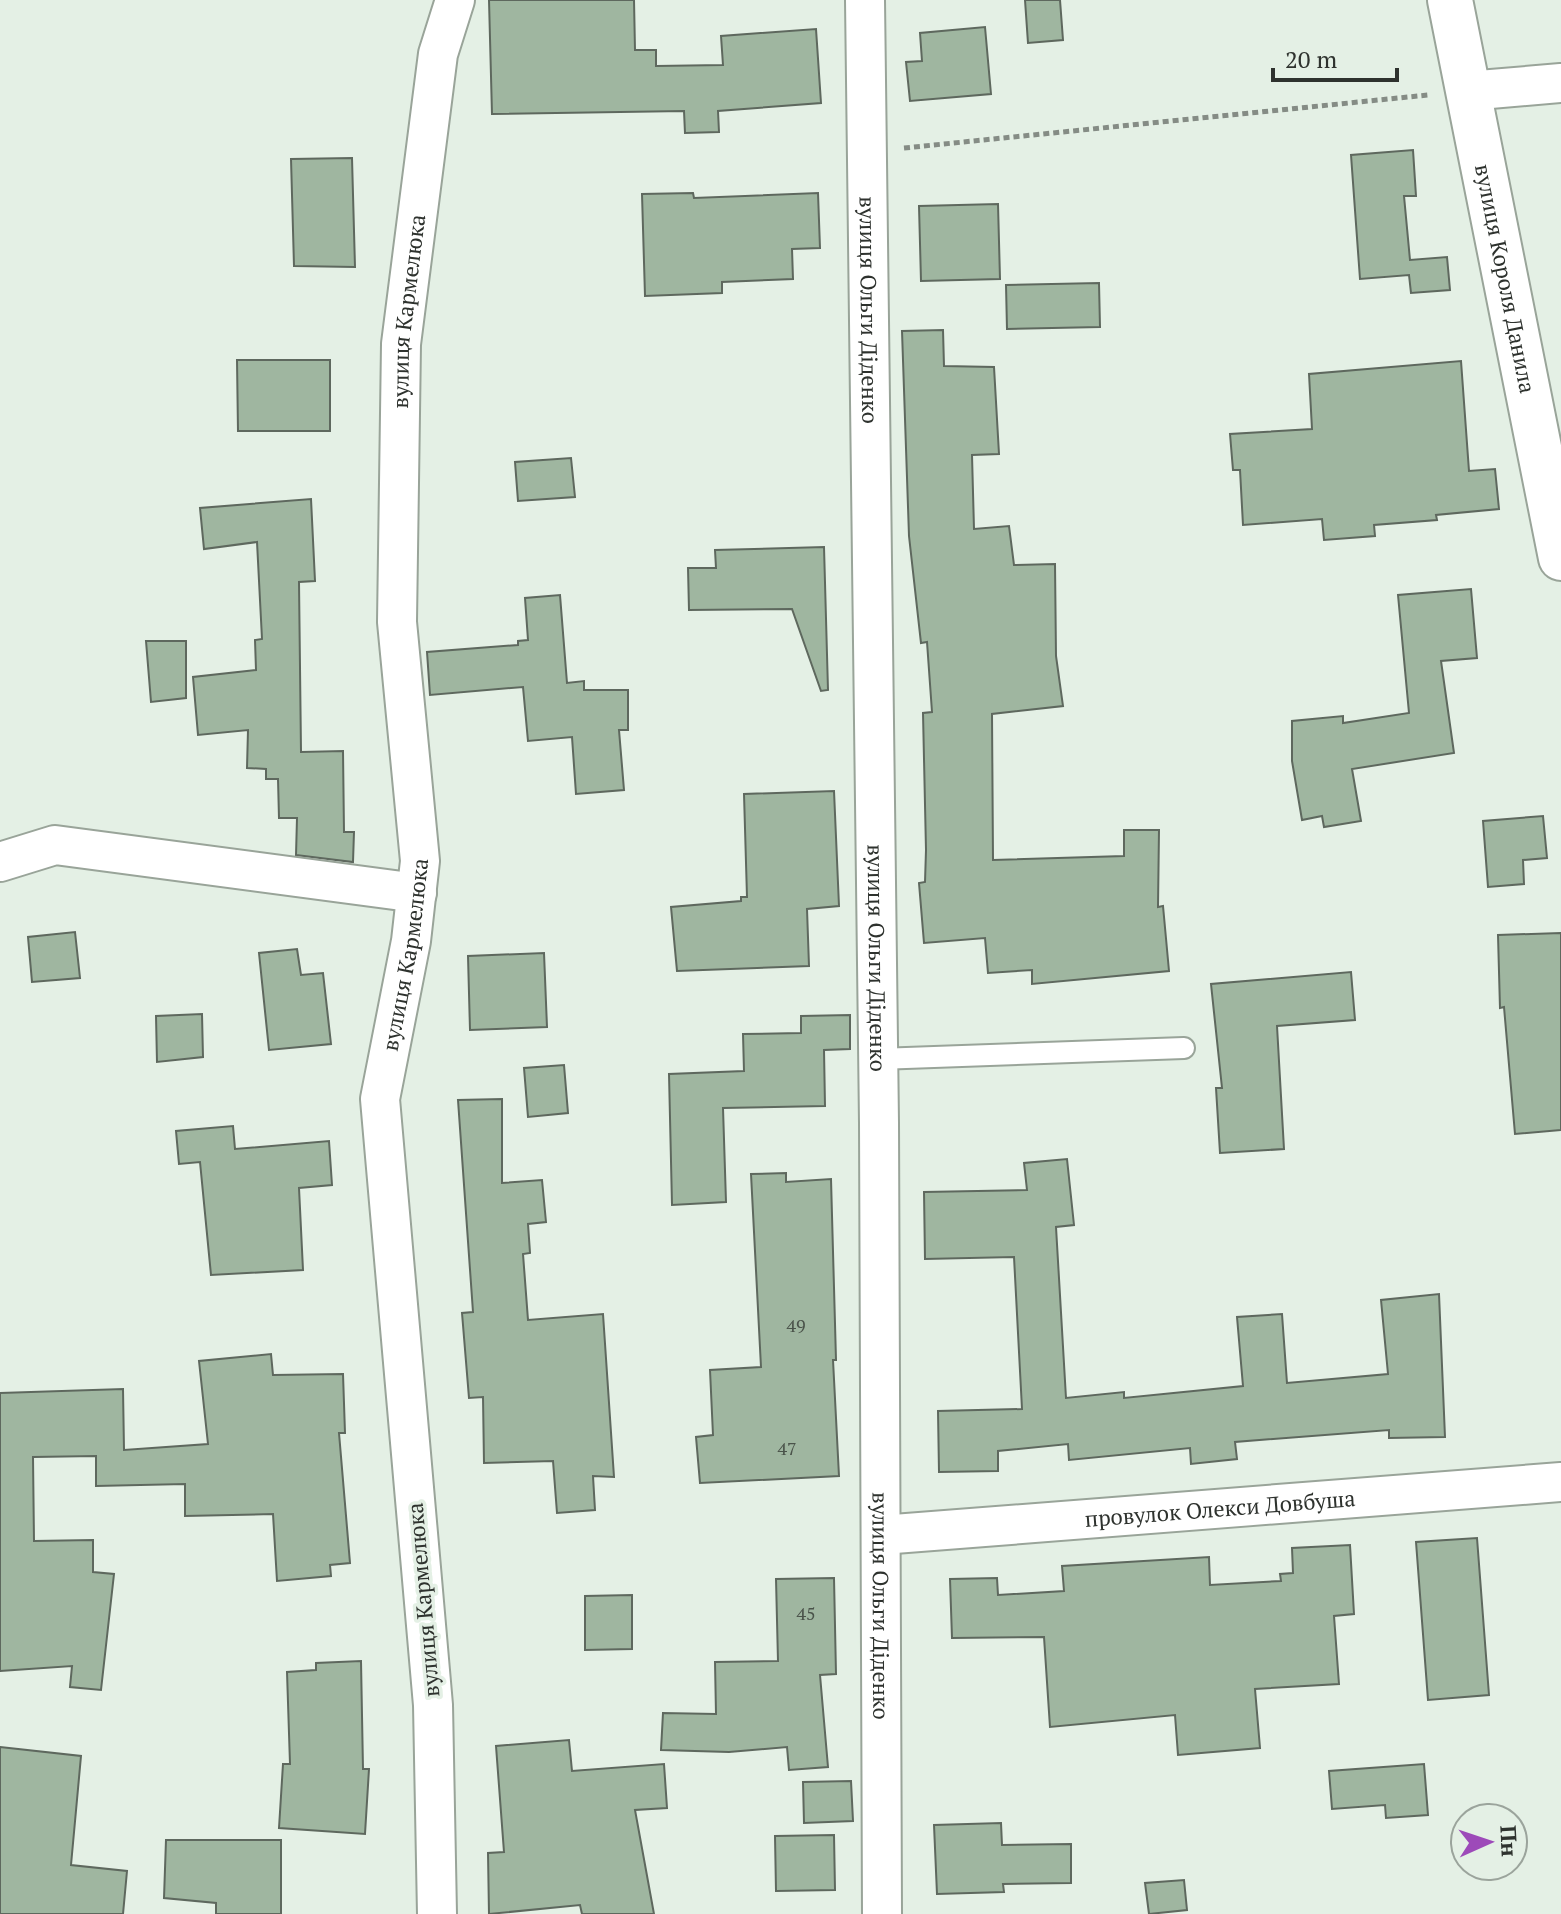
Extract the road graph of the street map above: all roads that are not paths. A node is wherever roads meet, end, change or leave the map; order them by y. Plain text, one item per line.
1 (455, 0) edge
2 (865, 0) edge
3 (1450, 0) edge
4 (1561, 83) edge
5 (1467, 91) junction
6 (1561, 558) edge
7 (0, 862) edge
8 (417, 893) junction
9 (1184, 1048) dead end
10 (878, 1059) junction
11 (1561, 1482) edge
12 (881, 1535) junction
13 (437, 1914) edge
14 (882, 1914) edge

1 - 8 street, вулиця Кармелюка
2 - 10 street, вулиця Ольги Діденко
3 - 5 main road, вулиця Короля Данила
4 - 5 street
5 - 6 main road, вулиця Короля Данила
7 - 8 street
8 - 13 street, вулиця Кармелюка
9 - 10 lane
10 - 12 street, вулиця Ольги Діденко
11 - 12 street, провулок Олекси Довбуша
12 - 14 street, вулиця Ольги Діденко

